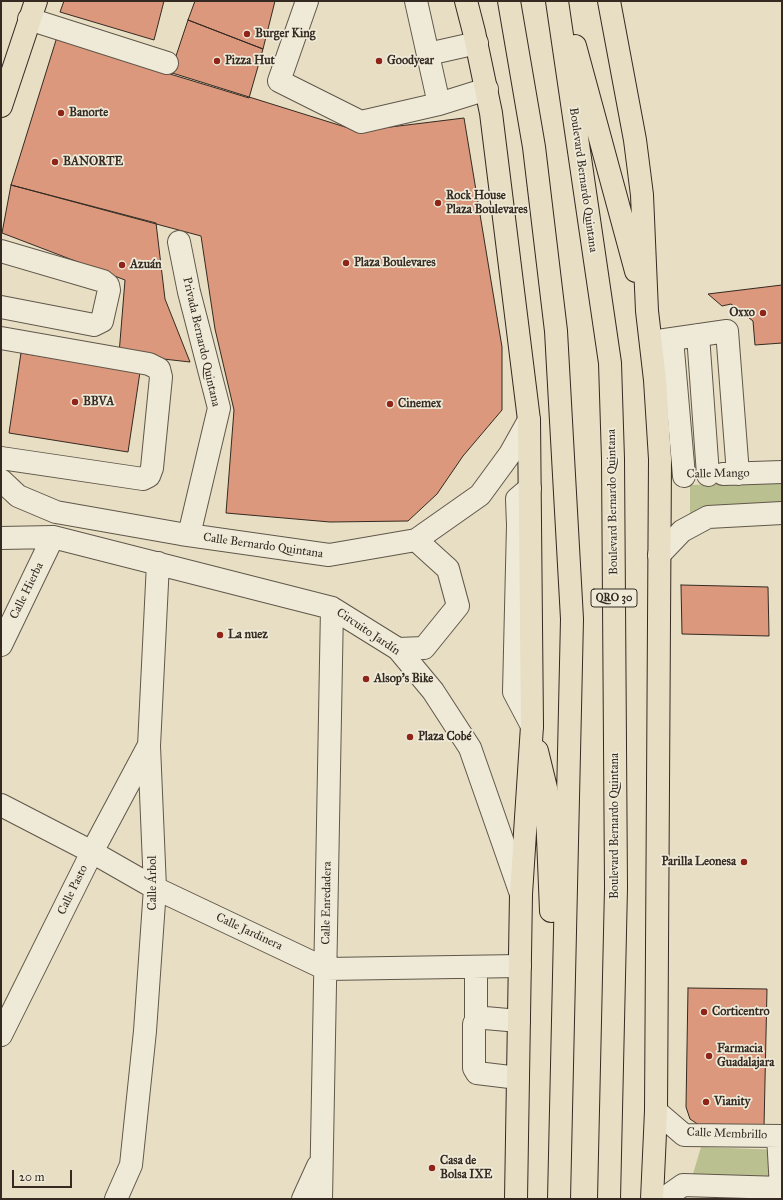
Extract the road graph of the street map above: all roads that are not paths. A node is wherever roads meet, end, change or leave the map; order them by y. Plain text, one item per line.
1 (307, 1) edge
2 (416, 1) edge
3 (466, 1) edge
4 (481, 1) edge
5 (509, 1) edge
6 (557, 1) edge
7 (563, 1) edge
8 (609, 1) edge
9 (32, 10) edge
10 (476, 37) junction
11 (428, 54) junction
12 (167, 63) dead end
13 (487, 89) junction
14 (439, 104) junction
15 (1, 106) edge
16 (179, 242) dead end
17 (1, 251) edge
18 (1, 307) edge
19 (647, 311) junction
20 (698, 336) junction
21 (1, 338) edge
22 (661, 340) junction
23 (529, 420) junction
24 (1, 458) edge
25 (660, 459) junction
26 (782, 472) edge
27 (738, 474) junction
28 (708, 475) junction
29 (684, 476) junction
30 (1, 480) edge
31 (782, 513) edge
32 (185, 535) junction
33 (53, 537) junction
34 (1, 538) edge
35 (416, 540) junction
36 (659, 554) junction
37 (158, 563) junction
38 (332, 608) junction
39 (1, 645) edge
40 (398, 649) junction
41 (532, 726) junction
42 (148, 746) junction
43 (1, 805) edge
44 (92, 852) junction
45 (155, 888) junction
46 (521, 894) junction
47 (564, 950) junction
48 (520, 966) junction
49 (476, 967) junction
50 (326, 969) junction
51 (476, 1020) junction
52 (519, 1021) junction
53 (1, 1035) edge
54 (518, 1078) junction
55 (656, 1112) junction
56 (780, 1136) edge
57 (321, 1157) junction
58 (781, 1188) edge
59 (116, 1199) edge
60 (303, 1199) edge
61 (321, 1199) edge
62 (516, 1199) edge
63 (559, 1199) edge
64 (609, 1199) edge
65 (652, 1199) edge
66 (663, 1199) edge

1 - 14 street
2 - 11 street
3 - 10 main road
4 - 10 main road
5 - 47 main road
6 - 64 main road, Boulevard Bernardo Quintana / QRO 30
7 - 19 main road
8 - 19 main road
9 - 12 street
9 - 15 main road
10 - 11 street
10 - 13 main road
11 - 14 street
13 - 14 street
13 - 23 main road
16 - 32 street, Privada Bernardo Quintana
17 - 18 street
19 - 22 main road
20 - 22 street
20 - 27 street
20 - 28 street
21 - 24 street
22 - 25 main road
22 - 29 street
23 - 35 street, Calle Bernardo Quintana
23 - 41 main road
25 - 29 street, Calle Mango
25 - 36 main road
26 - 27 street, Calle Mango
27 - 28 street, Calle Mango
28 - 29 street, Calle Mango
30 - 32 street
31 - 36 street
32 - 35 street, Calle Bernardo Quintana
33 - 34 street, Circuito Jardín
33 - 37 street, Circuito Jardín
33 - 39 street, Calle Hierba
35 - 40 street
36 - 55 main road
37 - 38 street, Circuito Jardín
37 - 42 street, Calle Árbol
38 - 40 street, Circuito Jardín
38 - 50 street, Calle Enredadera
40 - 46 street, Circuito Jardín
41 - 46 main road
41 - 47 main road
42 - 44 street, Calle Pasto
42 - 45 street, Calle Árbol
43 - 44 street, Calle Jardinera
44 - 45 street, Calle Jardinera
44 - 53 street, Calle Pasto
45 - 50 street, Calle Jardinera
45 - 59 street, Calle Árbol
46 - 48 main road
47 - 63 main road
48 - 49 street, Calle Jardinera
48 - 52 main road
49 - 50 street, Calle Jardinera
49 - 51 street
50 - 57 street, Calle Enredadera
51 - 52 street
51 - 54 street
52 - 54 main road
54 - 62 main road
55 - 56 street, Calle Membrillo
55 - 65 main road
56 - 58 street
57 - 60 street
57 - 61 street, Calle Enredadera
58 - 66 street

